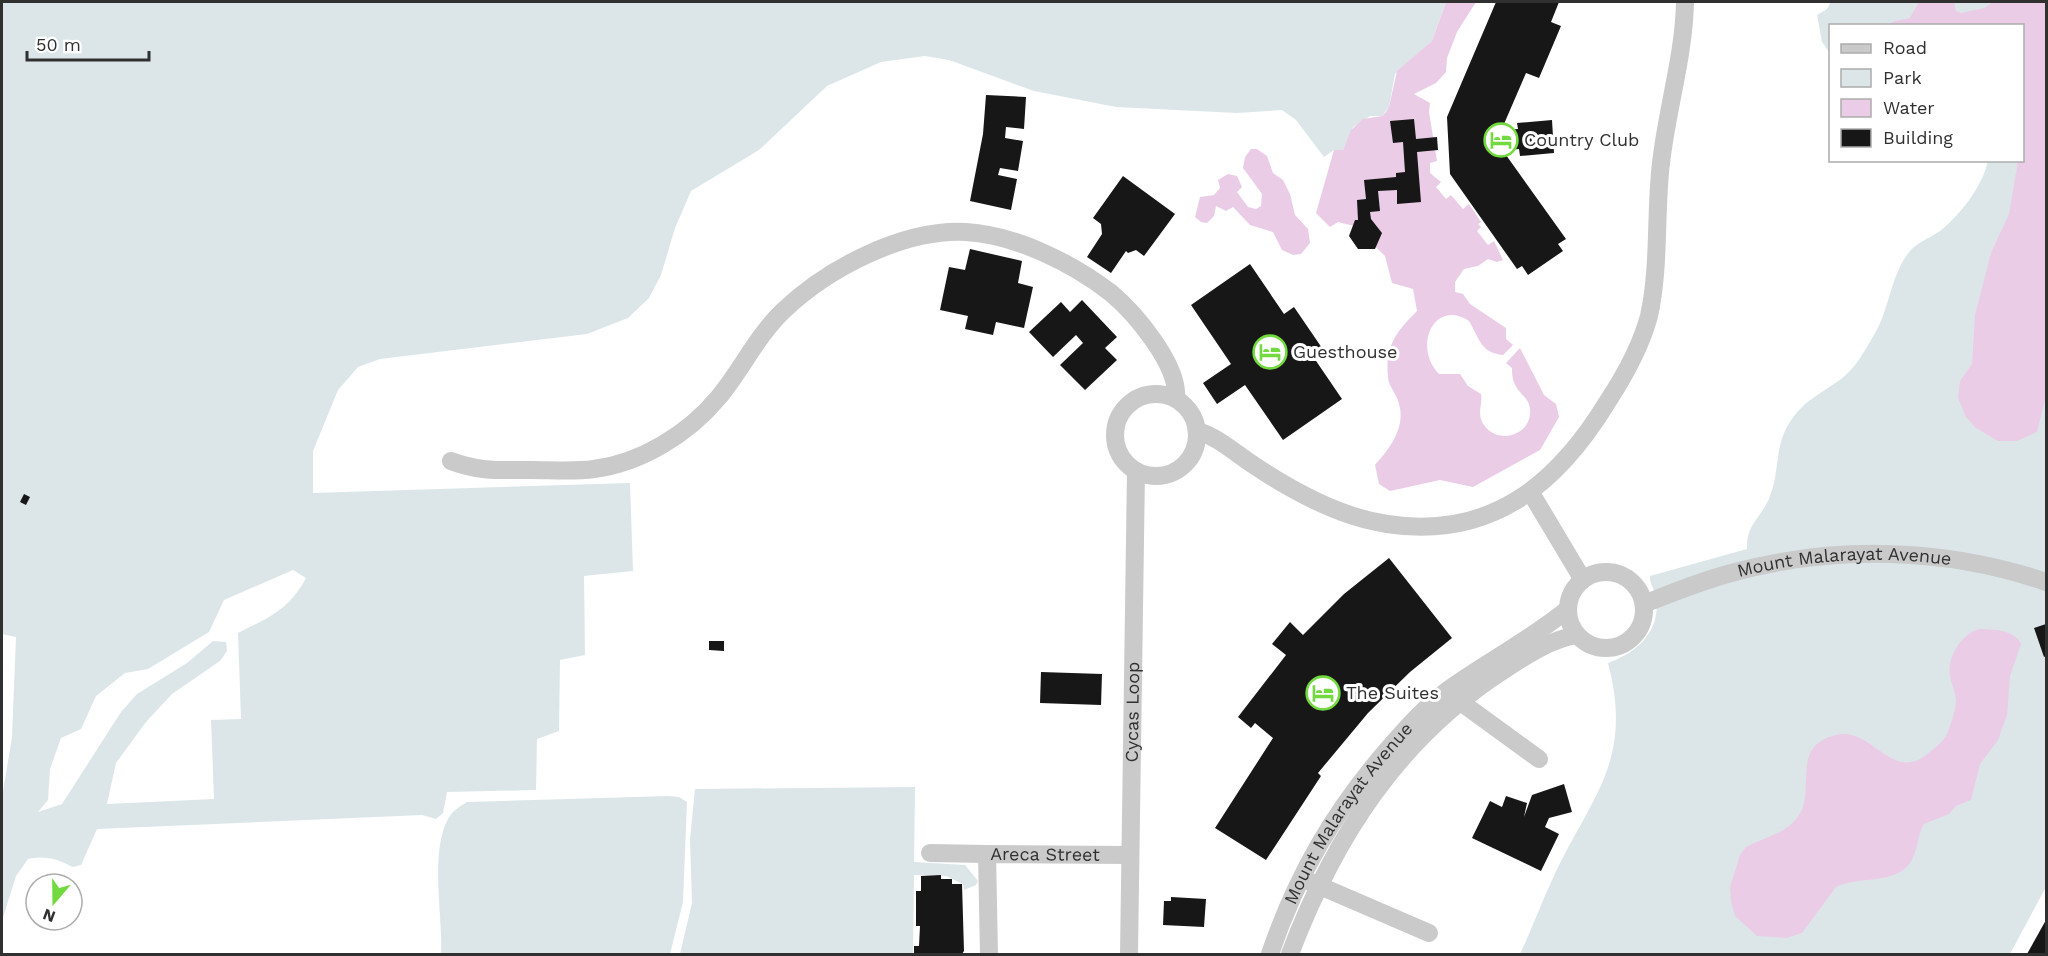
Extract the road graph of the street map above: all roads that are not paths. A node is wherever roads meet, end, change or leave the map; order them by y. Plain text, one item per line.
1 (1685, 2) edge
2 (1176, 398) junction
3 (1198, 431) junction
4 (451, 461) dead end
5 (1136, 471) junction
6 (1531, 493) junction
7 (1582, 580) junction
8 (2046, 582) edge
9 (1644, 604) junction
10 (1568, 609) junction
11 (1577, 635) junction
12 (1453, 696) junction
13 (1539, 759) dead end
14 (930, 853) dead end
15 (987, 854) junction
16 (1131, 855) junction
17 (1300, 878) junction
18 (1318, 885) junction
19 (1429, 933) dead end
20 (989, 954) edge
21 (1128, 954) edge
22 (1270, 954) edge
23 (1290, 954) edge

1 - 6 street
2 - 3 street
2 - 4 street
2 - 5 street
3 - 5 street
3 - 6 street
5 - 16 street, Cycas Loop
6 - 7 street
7 - 9 street
7 - 10 street
8 - 9 street, Mount Malarayat Avenue
9 - 11 street
10 - 11 street
10 - 12 street, Mount Malarayat Avenue
11 - 12 street, Mount Malarayat Avenue
12 - 13 street
12 - 17 street, Mount Malarayat Avenue
12 - 18 street, Mount Malarayat Avenue
14 - 15 street
15 - 16 street, Areca Street
15 - 20 street, Areca Street
16 - 21 street, Cycas Loop
17 - 18 street
17 - 22 street, Mount Malarayat Avenue
18 - 19 street
18 - 23 street, Mount Malarayat Avenue

